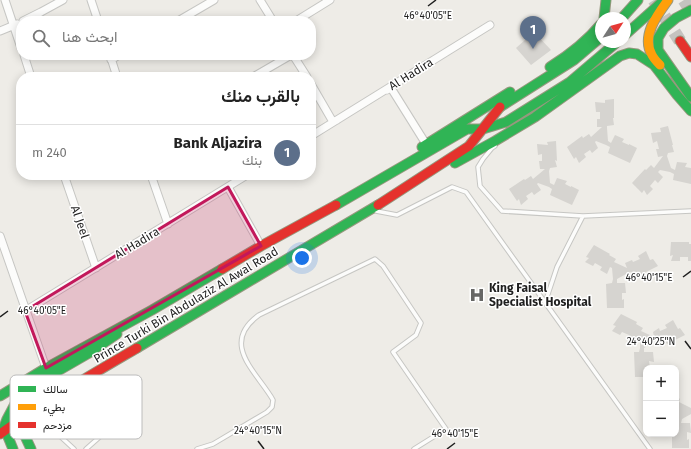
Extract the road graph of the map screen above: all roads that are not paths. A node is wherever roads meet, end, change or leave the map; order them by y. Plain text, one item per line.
1 (5, 0) edge
2 (63, 0) edge
3 (91, 0) edge
4 (214, 0) edge
5 (260, 0) edge
6 (329, 0) edge
7 (606, 0) edge
8 (638, 0) edge
9 (664, 0) edge
10 (668, 0) edge
11 (691, 10) edge
12 (605, 12) edge
13 (627, 12) edge
14 (33, 16) edge
15 (96, 16) edge
16 (187, 16) edge
17 (270, 16) edge
18 (304, 16) edge
19 (14, 25) junction
20 (490, 25) dead end
21 (631, 30) edge
22 (0, 31) edge
23 (16, 32) edge
24 (595, 32) edge
25 (680, 41) tunnel mouth
26 (595, 42) edge
27 (610, 48) edge
28 (691, 57) edge
29 (26, 60) edge
30 (111, 60) edge
31 (283, 60) edge
32 (295, 60) edge
33 (29, 72) edge
34 (115, 72) edge
35 (262, 72) edge
36 (304, 72) edge
37 (316, 92) edge
38 (691, 97) edge
39 (691, 104) edge
40 (691, 111) edge
41 (535, 117) junction
42 (334, 122) junction
43 (483, 129) junction
44 (316, 133) edge
45 (512, 136) dead end
46 (426, 144) junction
47 (498, 145) dead end
48 (66, 180) edge
49 (153, 180) edge
50 (239, 180) edge
51 (228, 187) junction
52 (346, 199) junction
53 (371, 210) junction
54 (691, 211) edge
55 (584, 216) junction
56 (168, 224) junction
57 (0, 236) edge
58 (261, 246) junction
59 (96, 268) junction
60 (545, 303) junction
61 (152, 310) junction
62 (26, 311) junction
63 (46, 368) junction
64 (33, 375) edge
65 (51, 375) edge
66 (90, 375) edge
67 (10, 388) edge
68 (1, 393) edge
69 (10, 410) edge
70 (3, 419) edge
71 (2, 433) edge
72 (26, 439) edge
73 (63, 439) edge
74 (97, 439) edge
75 (13, 449) edge
76 (31, 449) edge
77 (74, 449) edge
78 (86, 449) edge
79 (197, 449) edge
80 (414, 449) edge
81 (650, 449) edge

1 - 19 street
2 - 14 street
3 - 15 street
4 - 16 street
5 - 17 street
6 - 18 street
7 - 12 main road
8 - 13 main road
9 - 21 main road
10 - 39 main road
11 - 38 main road
19 - 22 street
19 - 23 street
20 - 42 street, Al Hadira
24 - 46 main road
25 - 28 main road
26 - 43 main road, Prince Turki Bin Abdulaziz Al Awal Road
27 - 43 main road, Prince Turki Bin Abdulaziz Al Awal Road
29 - 33 street
30 - 34 street
31 - 35 street
32 - 36 street
37 - 42 street
40 - 41 main road
41 - 45 lane
41 - 53 main road
42 - 44 street, Al Hadira
42 - 46 street
43 - 52 main road, Prince Turki Bin Abdulaziz Al Awal Road
43 - 53 main road, Prince Turki Bin Abdulaziz Al Awal Road
46 - 52 main road
47 - 55 lane
48 - 59 street, Al Jeel
49 - 56 street
50 - 51 street, Al Hadira
51 - 56 street, Al Hadira
51 - 58 street
52 - 58 main road, Prince Turki Bin Abdulaziz Al Awal Road
53 - 60 lane
53 - 66 main road, Prince Turki Bin Abdulaziz Al Awal Road
54 - 55 lane
55 - 60 lane
56 - 59 street, Al Hadira
57 - 62 street
58 - 61 main road, Prince Turki Bin Abdulaziz Al Awal Road
59 - 62 street, Al Hadira
60 - 81 lane
61 - 63 main road, Prince Turki Bin Abdulaziz Al Awal Road
61 - 65 main road
62 - 63 street
63 - 64 main road, Prince Turki Bin Abdulaziz Al Awal Road
67 - 68 main road, Prince Turki Bin Abdulaziz Al Awal Road
69 - 70 main road
70 - 71 main road
71 - 75 main road
72 - 76 main road
73 - 77 lane
74 - 78 lane
79 - 80 lane

